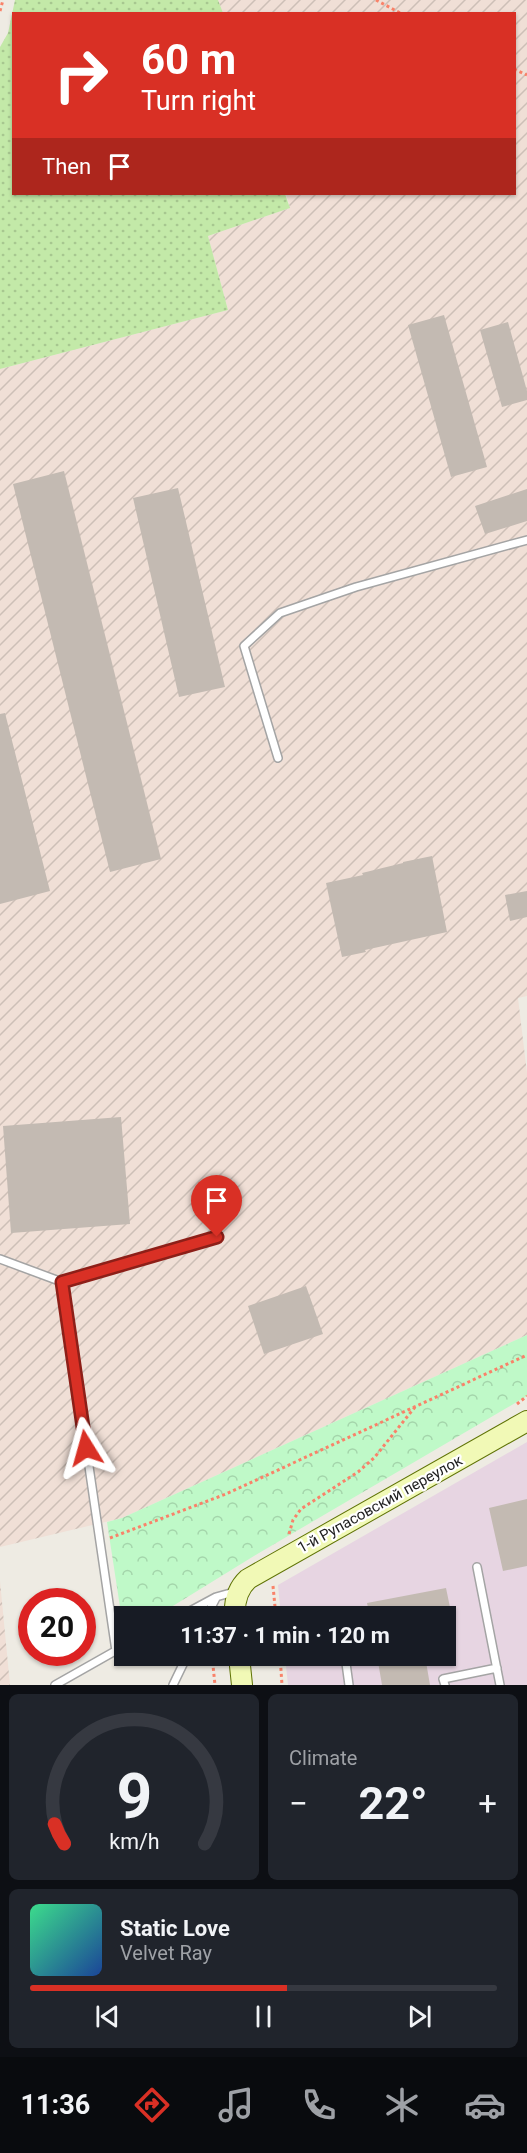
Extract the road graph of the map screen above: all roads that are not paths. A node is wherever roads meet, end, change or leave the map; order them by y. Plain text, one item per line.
1 (527, 540) edge
2 (278, 758) dead end
3 (217, 1237) dead end
4 (0, 1259) edge
5 (62, 1282) junction
6 (527, 1420) edge
7 (477, 1567) dead end
8 (238, 1592) junction
9 (216, 1597) junction
10 (199, 1606) edge
11 (212, 1606) edge
12 (234, 1606) edge
13 (114, 1637) edge
14 (114, 1652) edge
15 (182, 1666) edge
16 (240, 1666) edge
17 (346, 1666) edge
18 (497, 1668) junction
19 (55, 1685) edge
20 (173, 1685) edge
21 (242, 1685) edge
22 (349, 1685) edge
23 (444, 1685) edge
24 (500, 1685) edge

1 - 2 lane
3 - 5 lane
4 - 5 lane
5 - 13 lane
6 - 8 street, 1-й Рупасовский переулок
7 - 18 lane
8 - 9 lane
8 - 12 street
9 - 10 lane
9 - 11 lane
14 - 19 lane
15 - 20 lane
16 - 21 street
17 - 22 lane
18 - 23 lane
18 - 24 lane

